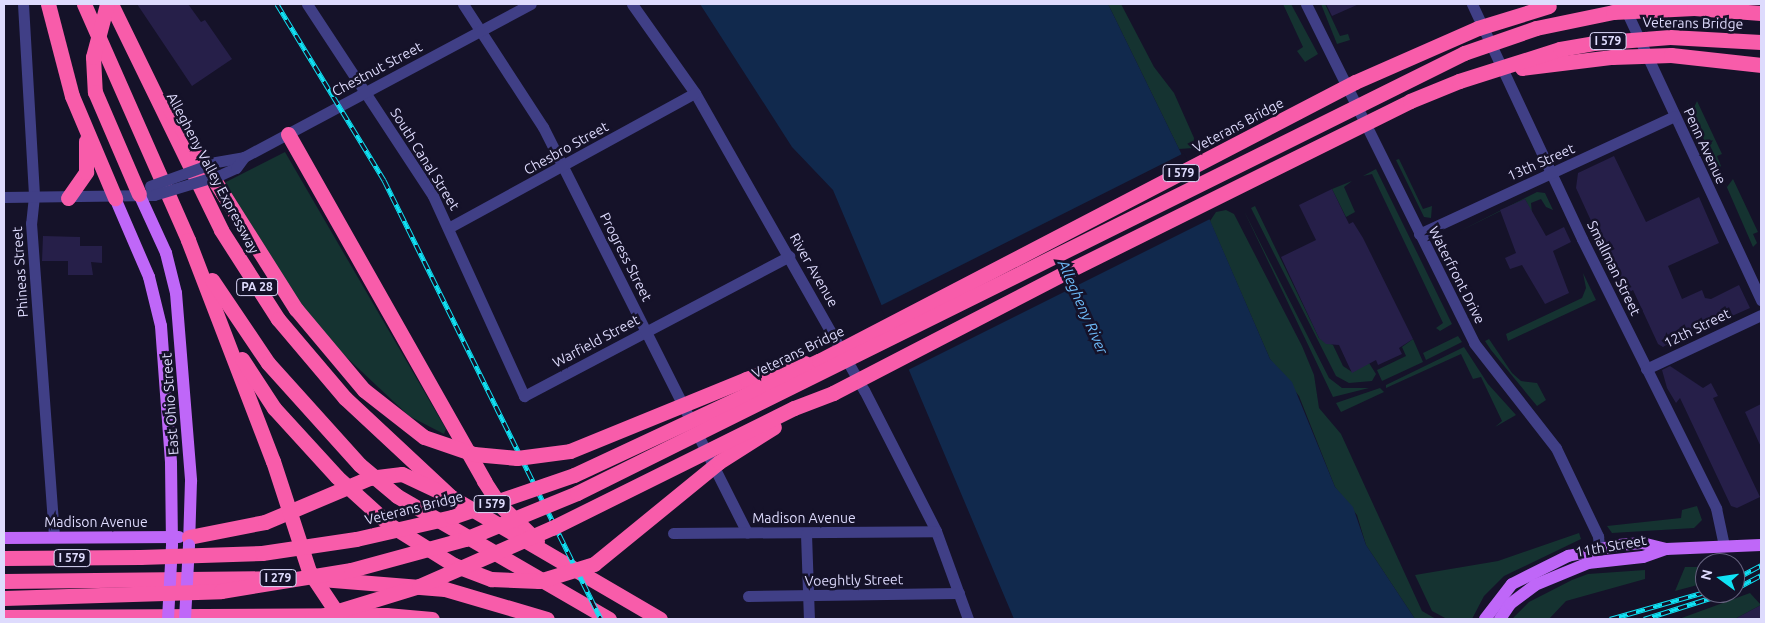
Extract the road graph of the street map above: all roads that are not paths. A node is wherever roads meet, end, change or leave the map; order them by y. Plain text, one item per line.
1 (23, 4) edge
2 (48, 4) edge
3 (84, 4) edge
4 (107, 4) edge
5 (111, 4) edge
6 (307, 4) edge
7 (463, 4) edge
8 (632, 4) edge
9 (1306, 4) edge
10 (1472, 4) edge
11 (1554, 4) edge
12 (1623, 4) edge
13 (528, 6) edge
14 (1761, 13) edge
15 (479, 31) junction
16 (126, 32) junction
17 (1761, 42) edge
18 (1761, 65) edge
19 (1460, 81) junction
20 (364, 93) junction
21 (696, 93) junction
22 (1674, 116) junction
23 (85, 130) junction
24 (288, 134) junction
25 (244, 157) junction
26 (564, 168) junction
27 (1552, 173) junction
28 (144, 193) junction
29 (34, 196) junction
30 (4, 197) edge
31 (68, 198) junction
32 (115, 198) junction
33 (450, 227) junction
34 (1419, 234) junction
35 (188, 240) junction
36 (788, 256) junction
37 (1761, 300) edge
38 (1761, 315) edge
39 (221, 322) junction
40 (646, 331) junction
41 (819, 361) junction
42 (1646, 368) junction
43 (833, 393) junction
44 (524, 396) joint
45 (451, 497) junction
46 (936, 532) junction
47 (673, 533) dead end
48 (747, 533) junction
49 (806, 534) junction
50 (54, 537) junction
51 (4, 538) edge
52 (172, 541) junction
53 (189, 541) junction
54 (1761, 545) edge
55 (1599, 546) junction
56 (1724, 546) junction
57 (1666, 549) junction
58 (4, 558) edge
59 (559, 560) junction
60 (4, 580) edge
61 (1532, 580) junction
62 (960, 593) junction
63 (748, 596) dead end
64 (808, 596) junction
65 (4, 598) edge
66 (4, 617) edge
67 (168, 619) edge
68 (185, 619) edge
69 (312, 619) edge
70 (341, 619) edge
71 (430, 619) edge
72 (548, 619) edge
73 (609, 619) edge
74 (660, 619) edge
75 (809, 619) edge
76 (968, 619) edge
77 (1486, 619) edge
78 (1500, 619) edge

1 - 29 street, Phineas Street
2 - 23 highway
3 - 35 highway, PA 28
4 - 28 highway, bridge
5 - 16 highway, Allegheny Valley Expressway / PA 28
6 - 20 street, South Canal Street
7 - 15 street, Progress Street
8 - 21 street, River Avenue
9 - 34 street, Waterfront Drive
10 - 27 street, Smallman Street
11 - 41 highway, Veterans Bridge / I 579, bridge
12 - 22 street, Penn Avenue
13 - 15 street, Chestnut Street
14 - 65 highway, bridge
15 - 20 street, Chestnut Street
15 - 26 street, Progress Street
16 - 41 highway, bridge
16 - 45 highway, Allegheny Valley Expressway / PA 28
17 - 19 highway, Veterans Bridge / I 579, bridge
18 - 19 highway, bridge
19 - 43 highway, Veterans Bridge / I 579, bridge
20 - 24 street, Chestnut Street
20 - 33 street, South Canal Street
21 - 26 street, Chesbro Street
21 - 36 street, River Avenue
22 - 27 street, 13th Street
22 - 37 street, Penn Avenue
23 - 31 highway
23 - 32 highway
24 - 25 street, Chestnut Street
24 - 59 highway
25 - 28 street, Chestnut Street, bridge
25 - 28 street, Chestnut Street, bridge
26 - 33 street, Chesbro Street
26 - 40 street, Progress Street
27 - 34 street, 13th Street
27 - 42 street, Smallman Street
28 - 32 street, Chestnut Street
28 - 53 main road, East Ohio Street
29 - 30 street, Chestnut Street
29 - 31 street, Chestnut Street
29 - 50 street, Phineas Street
31 - 32 street, Chestnut Street
32 - 52 main road, East Ohio Street
33 - 44 street, South Canal Street
34 - 55 street, Waterfront Drive
35 - 39 highway
35 - 73 highway, PA 28, bridge
36 - 40 street, Warfield Street
36 - 46 street, River Avenue
38 - 42 street, 12th Street
39 - 43 highway, bridge
39 - 70 highway, bridge
40 - 44 street, Warfield Street
40 - 48 street, Progress Street
41 - 58 highway, Veterans Bridge / I 579, bridge
42 - 56 street, Smallman Street
43 - 69 highway, Veterans Bridge / I 579, bridge
45 - 53 highway
45 - 59 highway, PA 28
46 - 49 street, Madison Avenue
46 - 62 street, River Avenue
47 - 48 street, Madison Avenue
48 - 49 street, Madison Avenue
49 - 64 street
50 - 51 main road, Madison Avenue
50 - 52 main road, Madison Avenue
52 - 53 main road, Madison Avenue
52 - 67 main road, East Ohio Street, bridge
53 - 68 main road, East Ohio Street, bridge
54 - 56 main road, 11th Street
55 - 57 main road, 11th Street
55 - 61 main road, 11th Street
56 - 57 main road, 11th Street
57 - 61 main road, 11th Street
59 - 74 highway, PA 28
60 - 72 highway, I 279
61 - 77 main road
61 - 78 main road
62 - 64 street, Voeghtly Street
62 - 76 street, River Avenue
63 - 64 street, Voeghtly Street
64 - 75 street
66 - 71 highway

